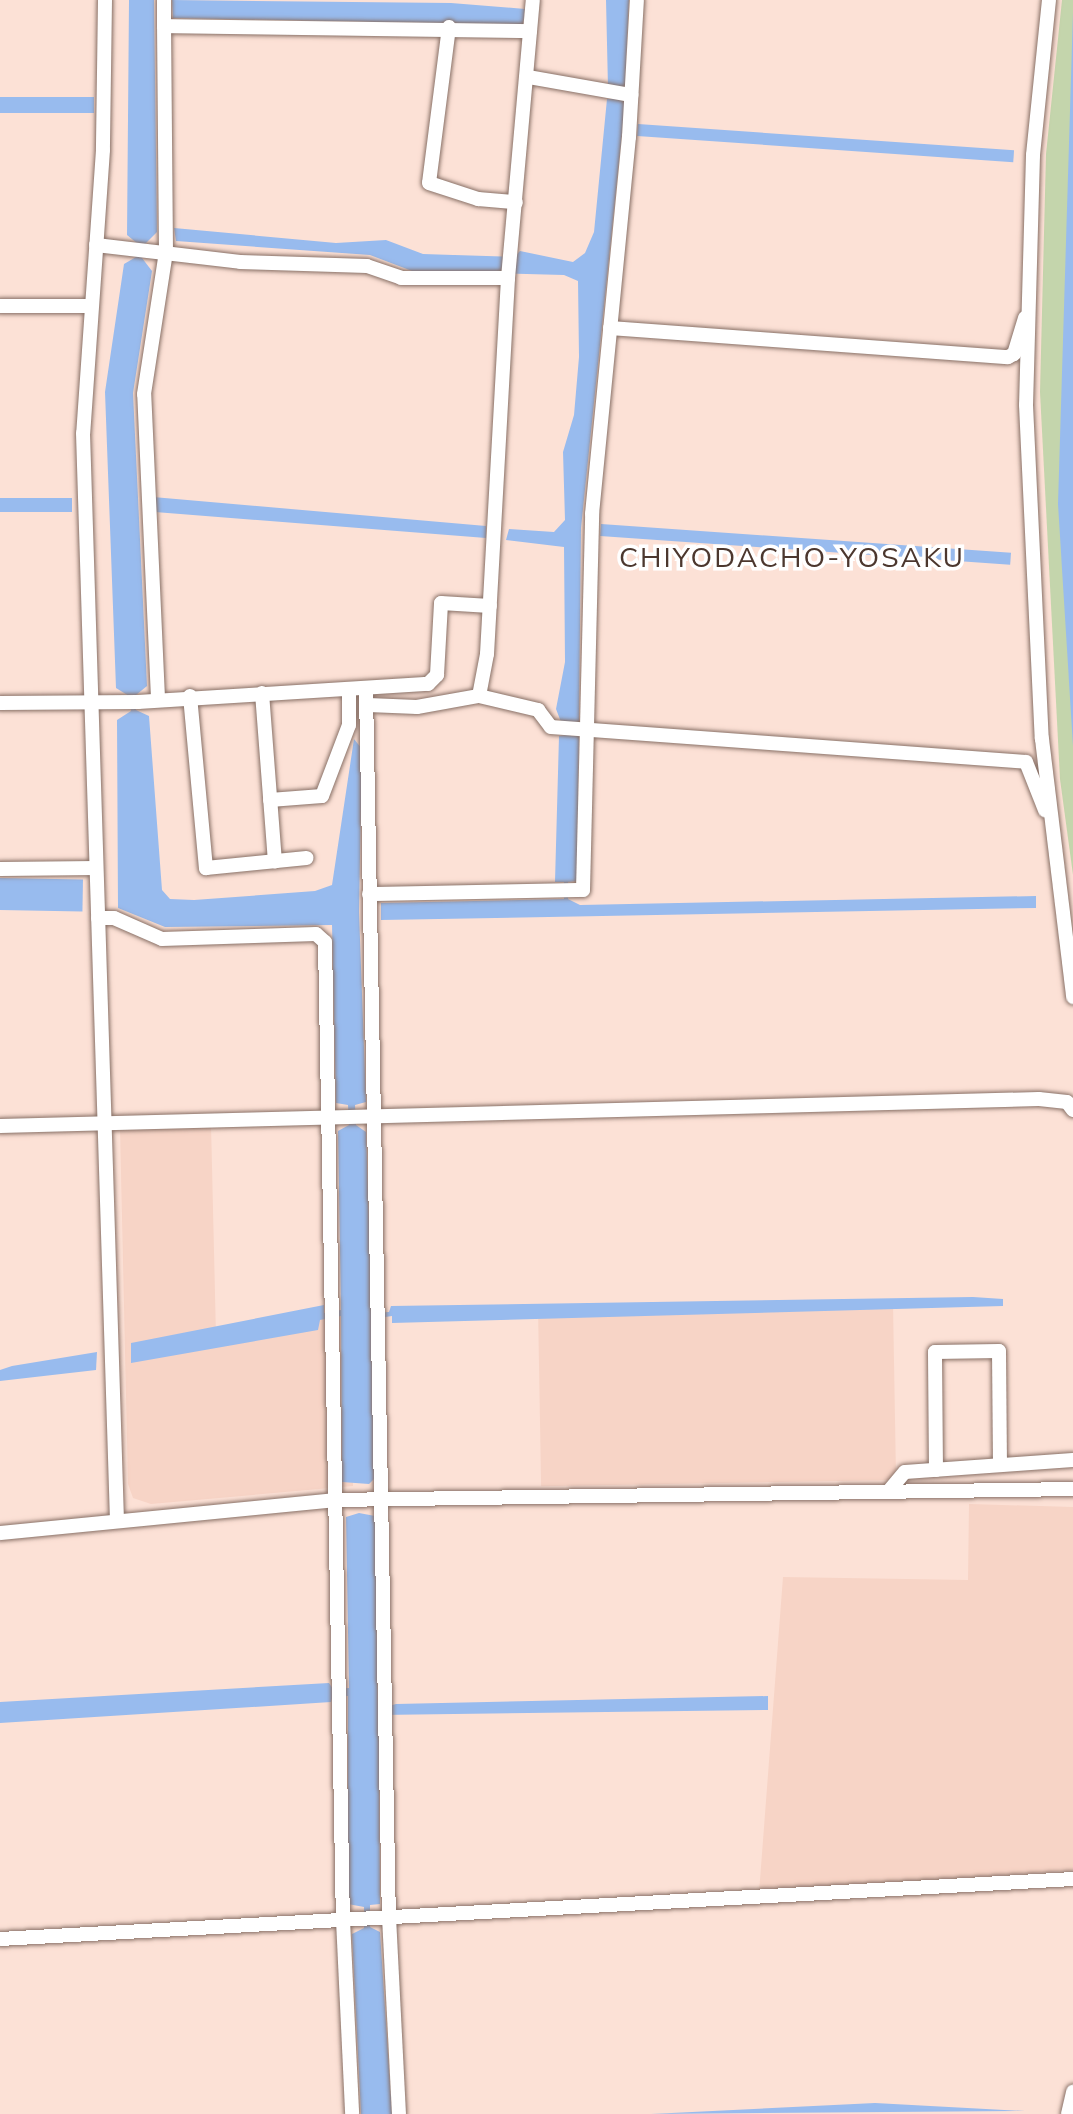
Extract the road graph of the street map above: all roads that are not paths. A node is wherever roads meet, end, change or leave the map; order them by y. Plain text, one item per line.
1 (105, 0) edge
2 (164, 0) edge
3 (533, 0) edge
4 (637, 0) edge
5 (1049, 0) edge
6 (164, 26) junction
7 (449, 27) junction
8 (530, 31) junction
9 (529, 77) junction
10 (623, 94) junction
11 (516, 202) junction
12 (96, 245) junction
13 (166, 252) junction
14 (508, 276) junction
15 (0, 306) edge
16 (90, 306) junction
17 (1030, 309) junction
18 (610, 328) junction
19 (490, 606) junction
20 (349, 691) junction
21 (262, 693) junction
22 (190, 696) junction
23 (479, 696) junction
24 (158, 698) junction
25 (367, 698) junction
26 (0, 703) edge
27 (91, 703) junction
28 (575, 729) junction
29 (270, 800) junction
30 (1051, 823) junction
31 (307, 858) dead end
32 (275, 862) junction
33 (96, 868) junction
34 (0, 869) edge
35 (369, 894) junction
36 (98, 918) junction
37 (1073, 997) edge
38 (1073, 1110) edge
39 (374, 1115) junction
40 (326, 1117) junction
41 (103, 1123) junction
42 (0, 1126) edge
43 (1073, 1460) edge
44 (1000, 1465) junction
45 (936, 1470) junction
46 (1073, 1489) edge
47 (888, 1492) junction
48 (385, 1499) junction
49 (334, 1500) junction
50 (117, 1519) junction
51 (0, 1533) edge
52 (1073, 1879) edge
53 (384, 1917) junction
54 (349, 1919) junction
55 (0, 1939) edge
56 (1073, 2092) edge
57 (352, 2114) edge
58 (399, 2114) edge
59 (1068, 2114) edge

1 - 12 street
2 - 6 street
3 - 8 street
4 - 10 street
5 - 17 street
6 - 7 street
6 - 13 street
7 - 8 street
7 - 11 street
8 - 9 street
9 - 10 street
9 - 11 street
10 - 18 street
11 - 14 street
12 - 13 street
12 - 16 street
13 - 14 street
13 - 24 street
14 - 19 street
15 - 16 street
16 - 27 street
17 - 18 street
17 - 30 street
18 - 28 street
19 - 23 street
19 - 25 street
20 - 21 street
20 - 25 street
20 - 29 street
21 - 22 street
21 - 29 street
22 - 24 street
22 - 32 street
23 - 25 street
23 - 28 street
24 - 27 street
25 - 35 street
26 - 27 street
27 - 33 street
28 - 30 street
28 - 35 street
29 - 32 street
30 - 37 street
31 - 32 street
33 - 34 street
33 - 36 street
35 - 39 street
36 - 40 street
36 - 41 street
38 - 39 street
39 - 40 street
39 - 48 street
40 - 41 street
40 - 49 street
41 - 42 street
41 - 50 street
43 - 44 street
44 - 45 street
44 - 45 street
45 - 47 street
46 - 47 street
47 - 48 street
48 - 49 street
48 - 53 street
49 - 50 street
49 - 54 street
50 - 51 street
52 - 53 street
53 - 54 street
53 - 58 street
54 - 55 street
54 - 57 street
56 - 59 street

